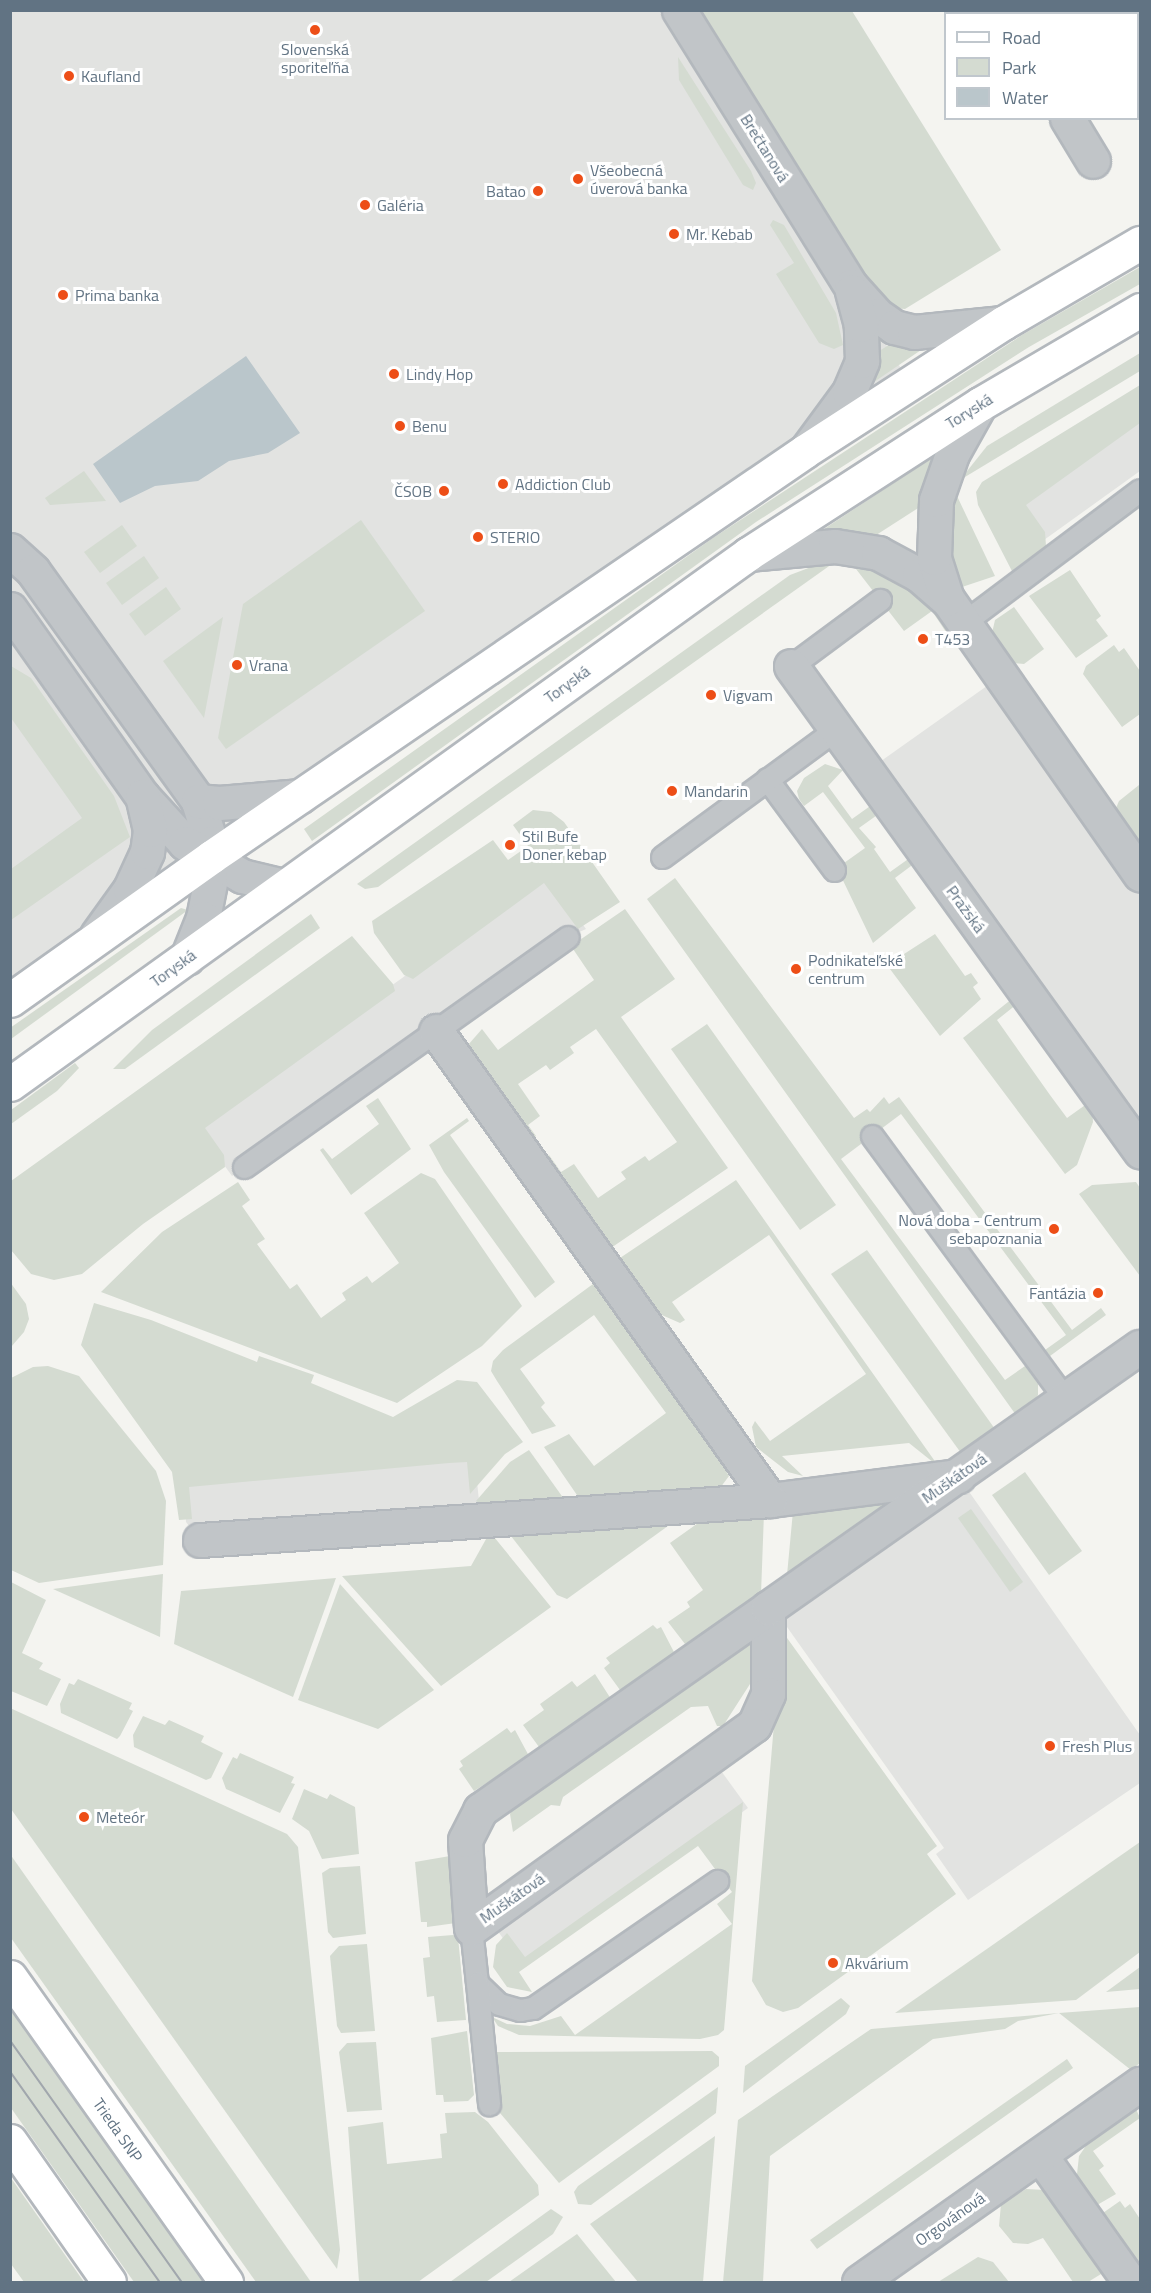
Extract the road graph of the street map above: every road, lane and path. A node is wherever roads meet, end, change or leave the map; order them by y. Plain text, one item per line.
1 (679, 10) edge
2 (1068, 120) edge
3 (1093, 160) dead end
4 (1140, 243) edge
5 (851, 286) junction
6 (1140, 310) edge
7 (1003, 323) junction
8 (980, 404) junction
9 (805, 451) junction
10 (1140, 490) edge
11 (748, 554) junction
12 (18, 565) edge
13 (880, 600) dead end
14 (10, 609) edge
15 (956, 611) junction
16 (791, 666) joint
17 (836, 729) junction
18 (767, 779) junction
19 (142, 796) junction
20 (301, 796) junction
21 (198, 801) junction
22 (211, 857) junction
23 (662, 857) dead end
24 (834, 870) dead end
25 (1140, 874) edge
26 (284, 886) junction
27 (568, 937) dead end
28 (95, 938) junction
29 (187, 958) junction
30 (10, 1000) edge
31 (436, 1031) junction
32 (10, 1084) edge
33 (872, 1136) dead end
34 (1140, 1151) edge
35 (244, 1167) dead end
36 (1140, 1347) edge
37 (1066, 1400) junction
38 (958, 1476) junction
39 (770, 1500) junction
40 (200, 1540) dead end
41 (768, 1608) junction
42 (717, 1881) dead end
43 (471, 1928) junction
44 (10, 1977) edge
45 (477, 1983) junction
46 (1140, 2084) edge
47 (489, 2104) dead end
48 (10, 2142) edge
49 (1040, 2155) junction
50 (109, 2283) edge
51 (226, 2283) edge
52 (859, 2283) edge
53 (1130, 2283) edge

1 - 5 street, Brečtanová
2 - 3 street
4 - 7 street
5 - 7 street
5 - 9 street
6 - 8 street, Toryská
7 - 9 street
8 - 11 street, Toryská
8 - 15 street
9 - 20 street
10 - 15 lane
11 - 15 street
11 - 26 street, Toryská
12 - 21 street
13 - 16 lane
14 - 19 street
15 - 25 street
16 - 17 street, Pražská
17 - 18 lane
17 - 34 street, Pražská
18 - 23 lane
18 - 24 lane
19 - 22 street
19 - 28 street
20 - 21 street
20 - 22 street
21 - 22 street
22 - 26 street
22 - 28 street
22 - 29 street
26 - 29 street, Toryská
27 - 31 lane
28 - 30 street
29 - 32 street, Toryská
31 - 35 lane
31 - 39 street
33 - 37 lane
36 - 37 street, Muškátová
37 - 38 street, Muškátová
38 - 39 street
38 - 41 street, Muškátová
39 - 40 street
41 - 43 street, Muškátová
41 - 43 street, Muškátová
42 - 45 lane
43 - 45 lane
44 - 51 street, Trieda SNP
45 - 47 lane
46 - 49 street, Orgovánová
48 - 50 street
49 - 52 street, Orgovánová
49 - 53 street

